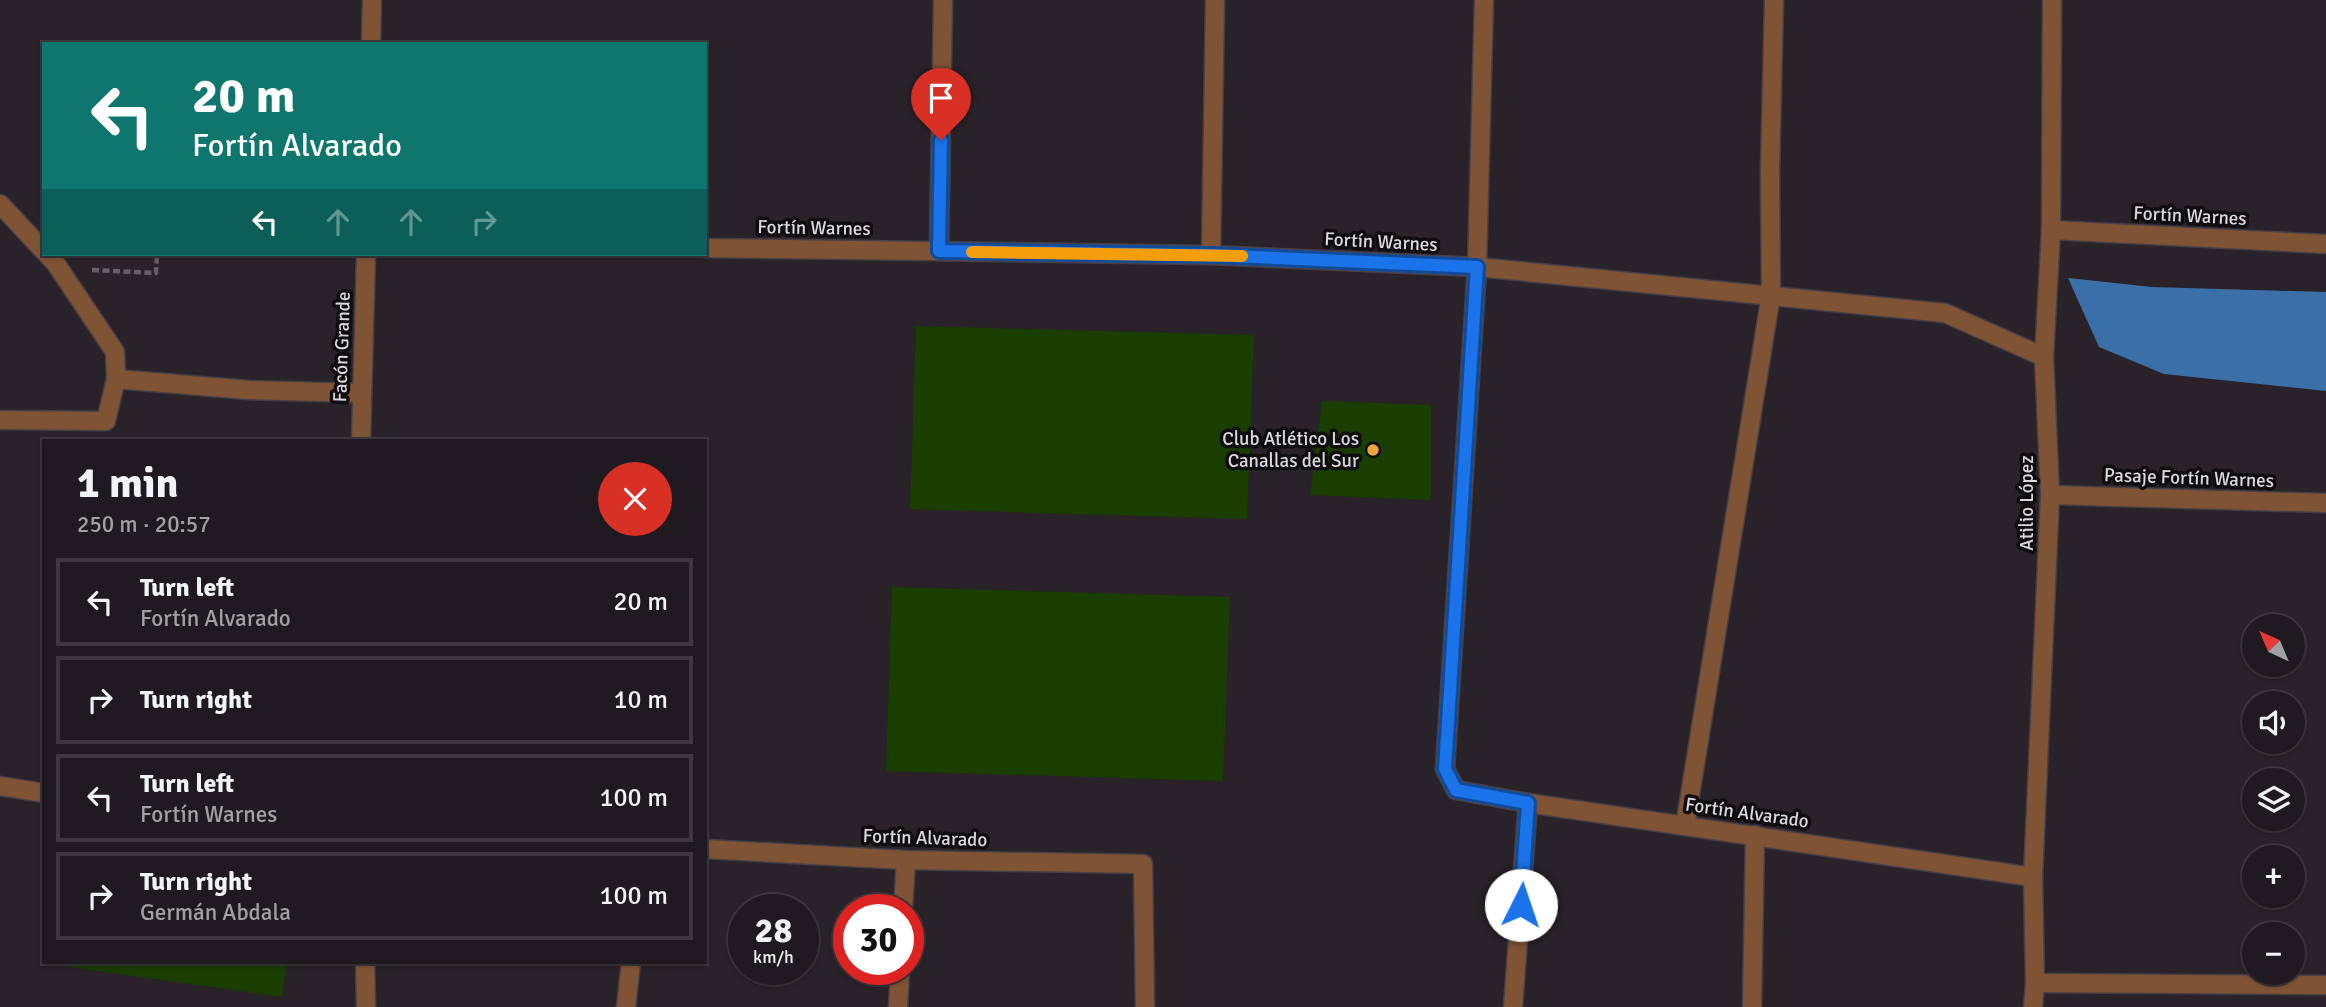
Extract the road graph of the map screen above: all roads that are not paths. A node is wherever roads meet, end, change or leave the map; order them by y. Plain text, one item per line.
1 (372, 0) edge
2 (943, 0) edge
3 (1215, 0) edge
4 (1483, 0) edge
5 (1774, 0) edge
6 (2052, 0) edge
7 (371, 42) edge
8 (0, 204) edge
9 (2051, 230) junction
10 (2326, 244) edge
11 (707, 248) edge
12 (42, 249) edge
13 (939, 251) junction
14 (1211, 255) junction
15 (48, 256) edge
16 (366, 256) edge
17 (1477, 267) junction
18 (1771, 295) junction
19 (2044, 357) junction
20 (116, 379) junction
21 (360, 393) junction
22 (0, 420) edge
23 (361, 439) edge
24 (2050, 495) junction
25 (2326, 503) edge
26 (0, 786) edge
27 (42, 793) edge
28 (1528, 803) junction
29 (1685, 826) junction
30 (1755, 835) junction
31 (707, 849) edge
32 (906, 860) junction
33 (2033, 877) junction
34 (905, 894) edge
35 (365, 964) edge
36 (631, 964) edge
37 (2035, 982) junction
38 (899, 985) edge
39 (2326, 985) edge
40 (366, 1007) edge
41 (626, 1007) edge
42 (898, 1007) edge
43 (1145, 1007) edge
44 (1513, 1007) edge
45 (1752, 1007) edge
46 (2033, 1007) edge

1 - 7 street
2 - 13 street
3 - 14 street
4 - 17 street
5 - 18 street
6 - 9 street, Atilio López
8 - 12 street
9 - 10 street, Fortín Warnes
9 - 19 street, Atilio López
11 - 13 street, Fortín Warnes
13 - 14 street, Fortín Warnes
14 - 17 street, Fortín Warnes
15 - 20 street
16 - 21 street, Facón Grande
17 - 18 street, Fortín Warnes
17 - 28 street, Fortín Alvarado
18 - 19 street, Fortín Warnes
18 - 29 street
19 - 24 street, Atilio López
20 - 21 street
20 - 22 street
21 - 23 street, Facón Grande
24 - 25 street, Pasaje Fortín Warnes
24 - 33 street, Atilio López
26 - 27 street
28 - 29 street, Fortín Alvarado
28 - 44 street
29 - 30 street, Fortín Alvarado
30 - 33 street, Fortín Alvarado
30 - 45 street
31 - 32 street, Fortín Alvarado
32 - 34 street
32 - 43 street, Fortín Alvarado
33 - 37 street, Atilio López
35 - 40 street
36 - 41 street
37 - 39 street
37 - 46 street, Atilio López
38 - 42 street

